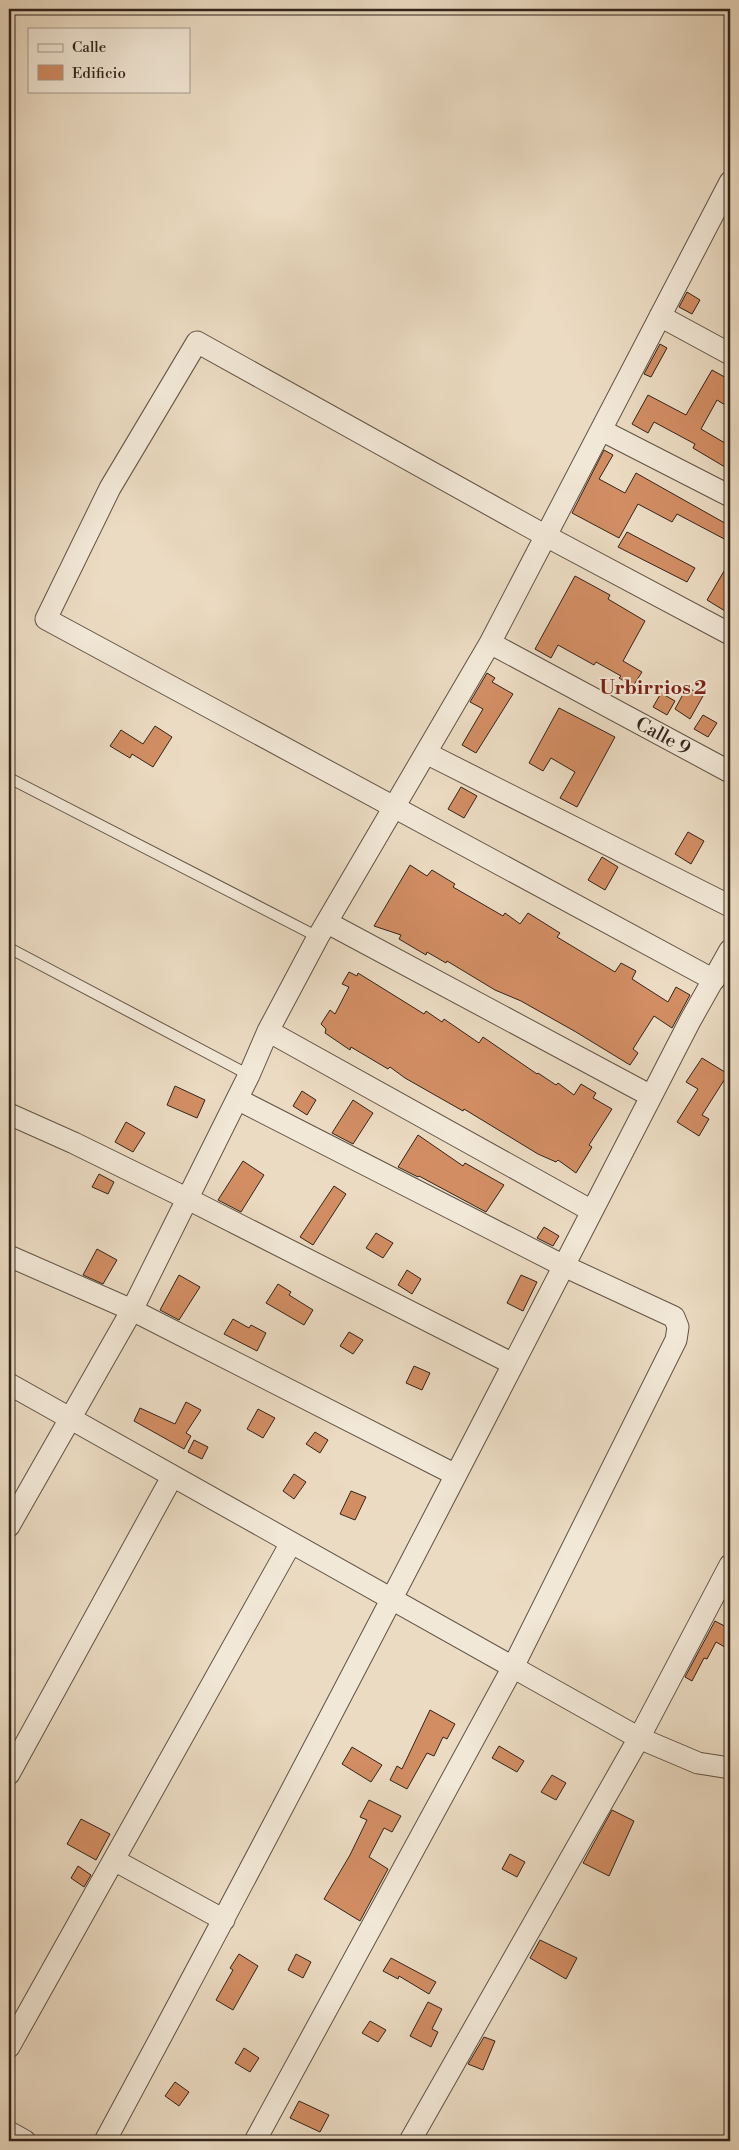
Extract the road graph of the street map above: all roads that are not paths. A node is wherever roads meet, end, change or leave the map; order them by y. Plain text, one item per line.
1 (727, 196) edge
2 (660, 316) junction
3 (730, 354) edge
4 (601, 430) junction
5 (730, 496) edge
6 (546, 536) junction
7 (730, 634) edge
8 (490, 643) junction
9 (426, 753) junction
10 (730, 772) edge
11 (9, 778) edge
12 (394, 807) junction
13 (730, 906) edge
14 (323, 930) junction
15 (9, 948) edge
16 (730, 950) edge
17 (714, 980) junction
18 (268, 1031) junction
19 (249, 1074) junction
20 (651, 1096) junction
21 (237, 1099) junction
22 (9, 1114) edge
23 (186, 1198) junction
24 (592, 1211) junction
25 (9, 1256) edge
26 (564, 1266) junction
27 (132, 1310) junction
28 (513, 1364) junction
29 (9, 1384) edge
30 (70, 1420) junction
31 (456, 1475) junction
32 (172, 1477) junction
33 (9, 1526) edge
34 (291, 1543) junction
35 (730, 1565) edge
36 (392, 1600) junction
37 (513, 1667) junction
38 (638, 1738) junction
39 (730, 1768) edge
40 (9, 1774) edge
41 (114, 1860) junction
42 (224, 1920) junction
43 (9, 2047) edge
44 (9, 2132) edge
45 (25, 2141) edge
46 (105, 2141) edge
47 (255, 2141) edge
48 (410, 2141) edge

1 - 2 street
2 - 3 street
2 - 4 street
4 - 5 street
4 - 6 street
6 - 7 street
6 - 8 street
6 - 12 street
8 - 9 street
8 - 10 street, Calle 9
9 - 12 street
9 - 13 street
11 - 14 lane
12 - 14 street
12 - 17 street
14 - 18 street
14 - 20 street
15 - 19 lane
16 - 17 street
17 - 20 street
18 - 19 street
18 - 24 street
19 - 21 street
20 - 24 street
21 - 23 street
21 - 26 street
22 - 23 street
23 - 27 street
23 - 28 street
24 - 26 street
25 - 27 street
26 - 28 street
26 - 37 street
27 - 30 street
27 - 31 street
28 - 31 street
29 - 30 street
30 - 32 street
30 - 33 street
31 - 36 street
32 - 34 street
32 - 40 street
34 - 36 street
34 - 41 street
35 - 38 street
36 - 37 street
36 - 42 street
37 - 38 street
37 - 47 street
38 - 39 street
38 - 48 street
41 - 42 street
41 - 43 street
42 - 46 street
44 - 45 street

